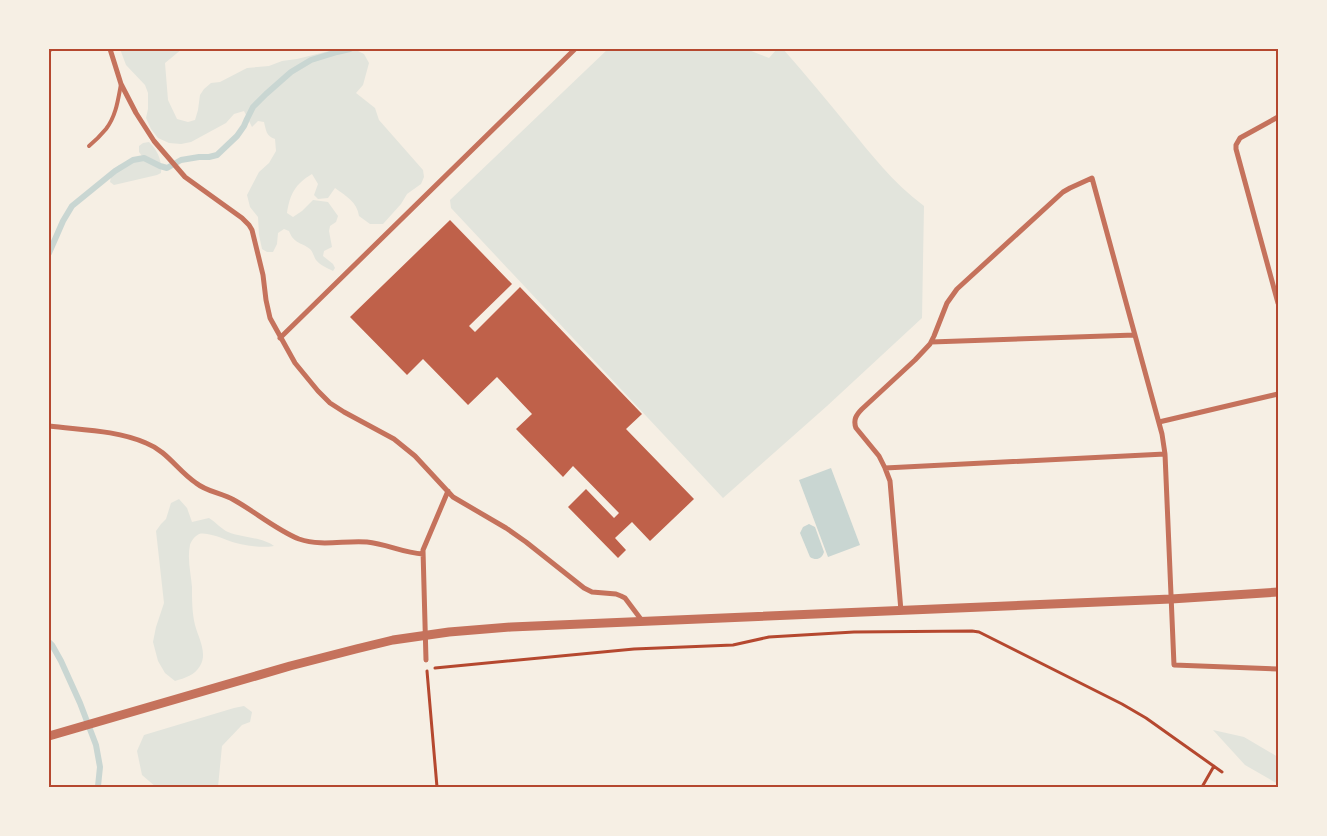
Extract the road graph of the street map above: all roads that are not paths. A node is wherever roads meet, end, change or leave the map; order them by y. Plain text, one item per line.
1 (110, 49) edge
2 (575, 49) edge
3 (121, 84) junction
4 (1278, 117) edge
5 (89, 146) dead end
6 (1278, 303) edge
7 (1136, 335) junction
8 (280, 338) junction
9 (931, 342) junction
10 (1278, 394) edge
11 (1160, 422) junction
12 (49, 426) edge
13 (1165, 454) junction
14 (885, 468) junction
15 (448, 491) junction
16 (423, 554) junction
17 (1278, 592) edge
18 (1171, 599) junction
19 (901, 611) junction
20 (644, 622) junction
21 (426, 660) dead end
22 (1278, 669) edge
23 (49, 736) edge

1 - 3 street
2 - 8 street
3 - 5 lane
3 - 8 street
4 - 6 street
7 - 9 street
7 - 9 street
7 - 11 street
8 - 15 street
9 - 14 street
10 - 11 street
11 - 13 street
12 - 16 street
13 - 14 street
13 - 18 street
14 - 19 street
15 - 16 street
15 - 20 street
16 - 21 street
17 - 18 street
18 - 19 street
18 - 22 street
19 - 20 street
20 - 23 street

